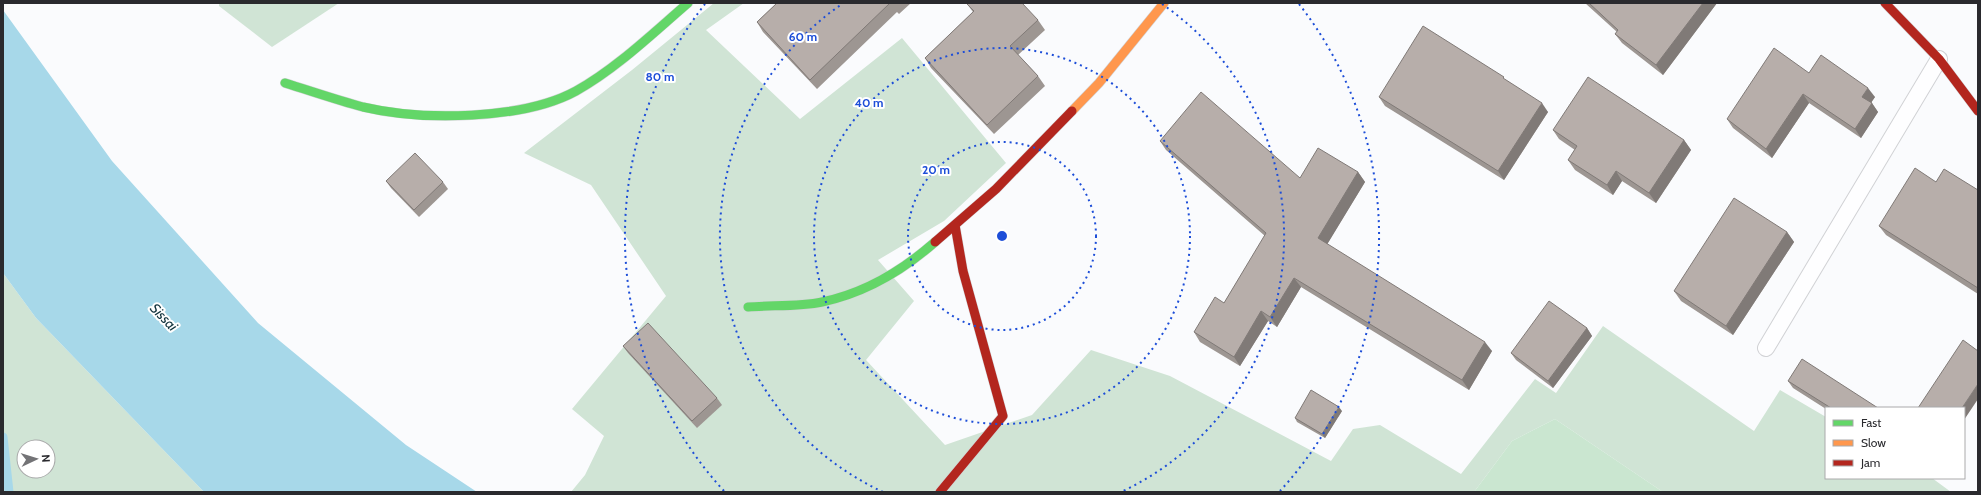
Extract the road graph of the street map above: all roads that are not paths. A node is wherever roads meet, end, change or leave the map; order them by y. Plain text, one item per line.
1 (688, 3) edge
2 (1164, 3) edge
3 (1885, 3) edge
4 (1939, 59) junction
5 (285, 83) dead end
6 (1978, 111) edge
7 (955, 225) junction
8 (748, 307) dead end
9 (1766, 348) dead end
10 (940, 492) edge

1 - 5 street
2 - 7 street
3 - 4 street
4 - 6 street
4 - 9 lane
7 - 8 street
7 - 10 street

